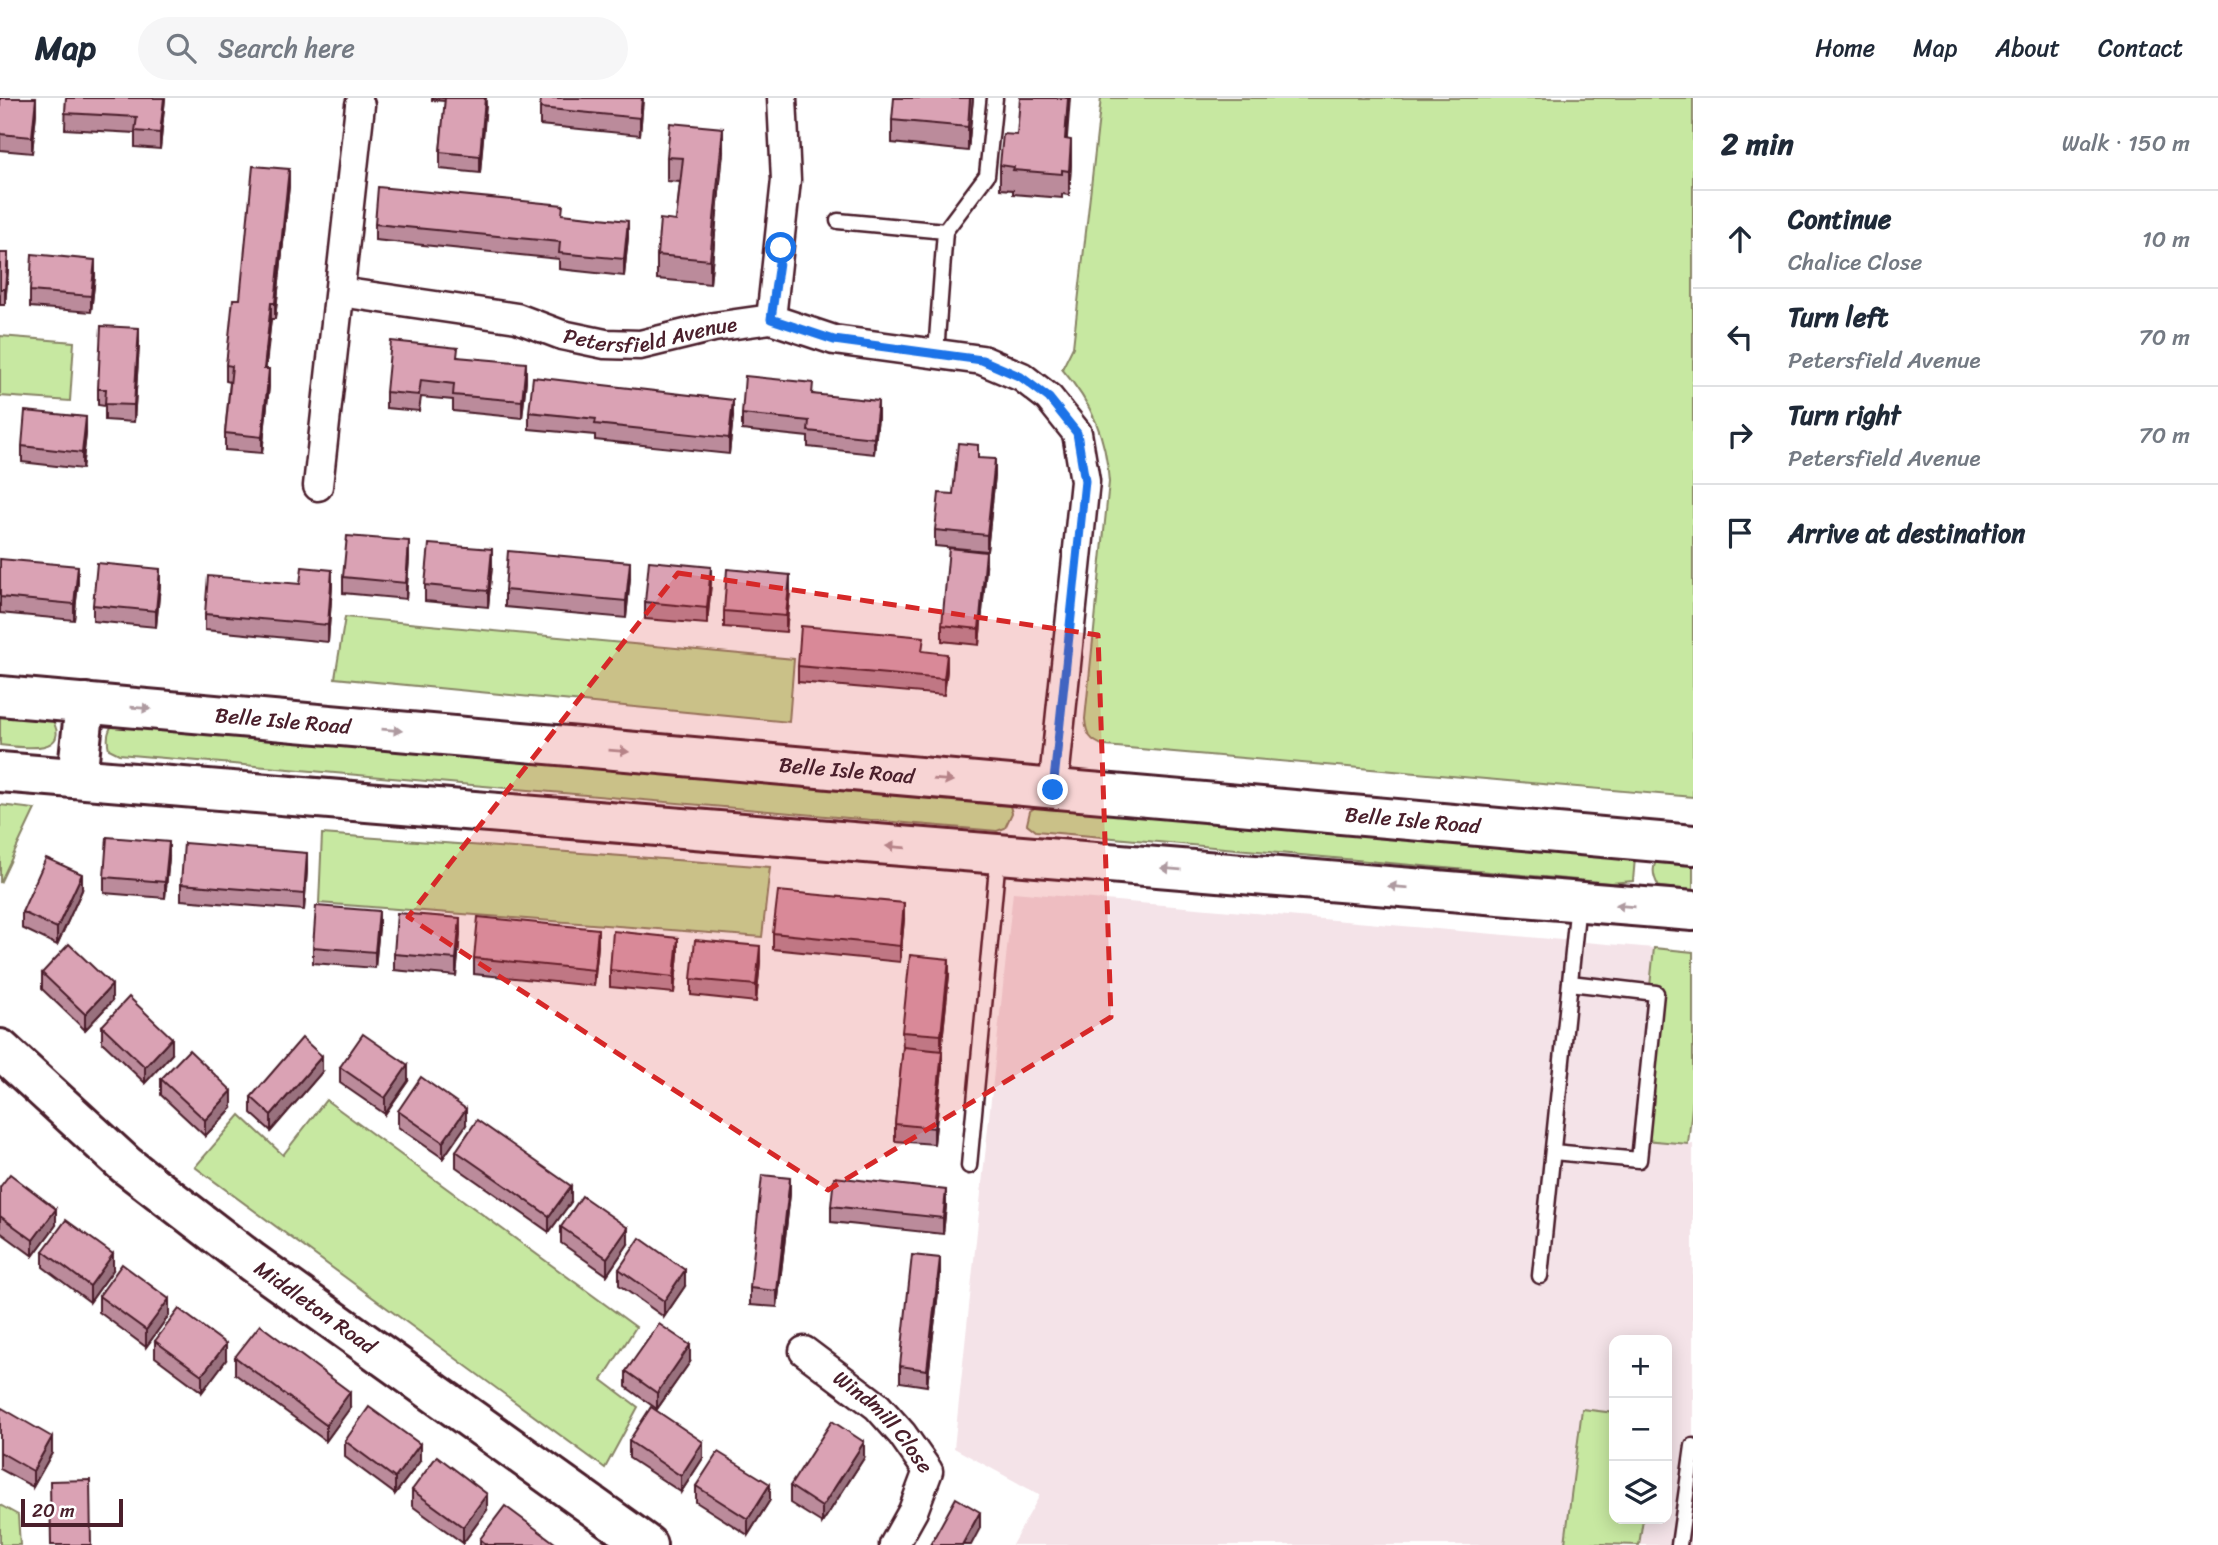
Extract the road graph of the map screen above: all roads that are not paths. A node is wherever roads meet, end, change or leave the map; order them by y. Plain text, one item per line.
1 (782, 98) edge
2 (995, 98) edge
3 (360, 106) dead end
4 (838, 220) dead end
5 (945, 231) junction
6 (340, 292) junction
7 (771, 319) junction
8 (936, 353) junction
9 (318, 486) dead end
10 (0, 696) edge
11 (85, 703) junction
12 (0, 772) edge
13 (77, 778) junction
14 (1053, 790) junction
15 (1693, 845) edge
16 (998, 855) junction
17 (1578, 902) junction
18 (1693, 911) edge
19 (1570, 983) junction
20 (0, 1049) edge
21 (1553, 1152) junction
22 (969, 1166) dead end
23 (1540, 1276) dead end
24 (804, 1351) dead end
25 (1693, 1446) edge
26 (647, 1545) edge
27 (894, 1545) edge
28 (1679, 1545) edge

1 - 7 street
2 - 5 lane
3 - 6 street
4 - 5 lane
5 - 8 lane
6 - 7 street, Petersfield Avenue
6 - 9 street
7 - 8 street, Petersfield Avenue
8 - 14 street, Petersfield Avenue
10 - 11 street, Belle Isle Road
11 - 13 street
11 -> 14 street, Belle Isle Road
12 - 13 street
16 -> 13 street
14 - 15 street, Belle Isle Road
17 -> 16 street
16 - 22 lane
18 -> 17 street
17 - 19 lane
19 - 21 lane
19 - 21 lane
20 - 26 street, Middleton Road
21 - 23 lane
24 - 27 street, Windmill Close
25 - 28 lane

